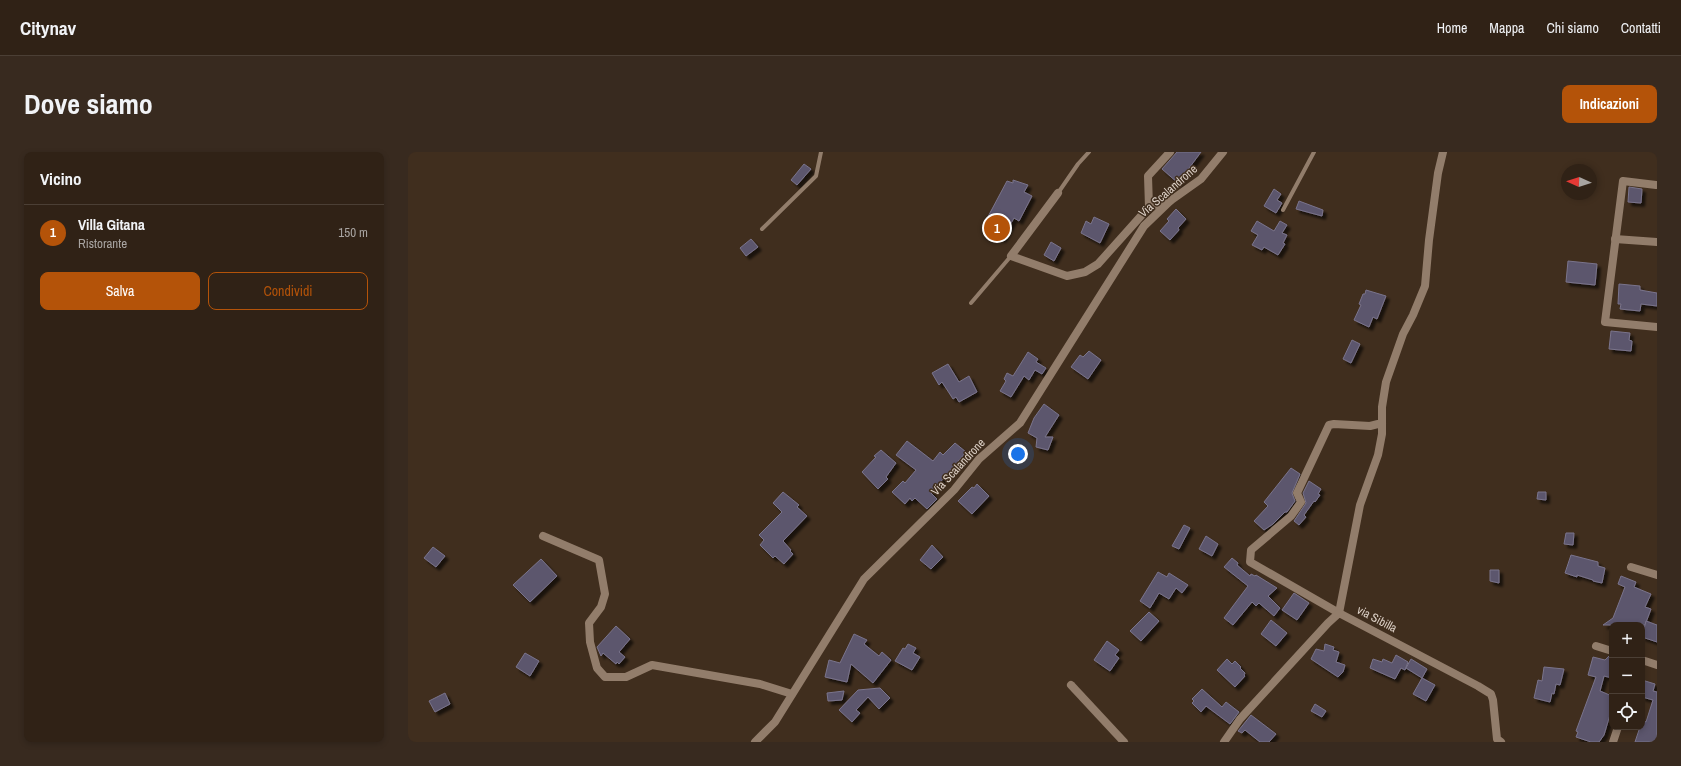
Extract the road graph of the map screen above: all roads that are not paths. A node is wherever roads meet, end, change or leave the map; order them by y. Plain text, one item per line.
1 (821, 152) edge
2 (1089, 152) edge
3 (1170, 152) edge
4 (1223, 152) edge
5 (1314, 152) edge
6 (1443, 152) edge
7 (1656, 185) edge
8 (1058, 193) joint
9 (1170, 201) junction
10 (1148, 207) junction
11 (1283, 210) dead end
12 (762, 229) dead end
13 (1616, 239) junction
14 (1657, 242) edge
15 (1011, 256) junction
16 (970, 303) dead end
17 (1657, 327) edge
18 (1382, 423) junction
19 (543, 536) dead end
20 (1631, 567) dead end
21 (1657, 575) edge
22 (1339, 613) junction
23 (1596, 646) dead end
24 (1609, 650) edge
25 (1645, 661) edge
26 (1657, 665) edge
27 (1071, 685) dead end
28 (792, 694) junction
29 (1617, 730) edge
30 (763, 739) edge
31 (755, 742) edge
32 (1124, 742) edge
33 (1224, 742) edge
34 (1501, 742) edge
35 (1613, 742) edge

1 - 12 lane
2 - 8 lane
3 - 10 street
4 - 9 street, Via Scalandrone
5 - 11 lane
6 - 18 street
7 - 13 street
8 - 15 street
9 - 10 street
9 - 28 street, Via Scalandrone
10 - 15 street
13 - 14 street
13 - 17 street
15 - 16 lane
18 - 22 street
18 - 22 street
19 - 28 street
20 - 21 street
22 - 33 street, via Sibilla
22 - 34 street, via Sibilla
23 - 24 street
25 - 26 street
27 - 32 street
28 - 30 street, Via Scalandrone
29 - 35 street
30 - 31 street, Via Scalandrone

